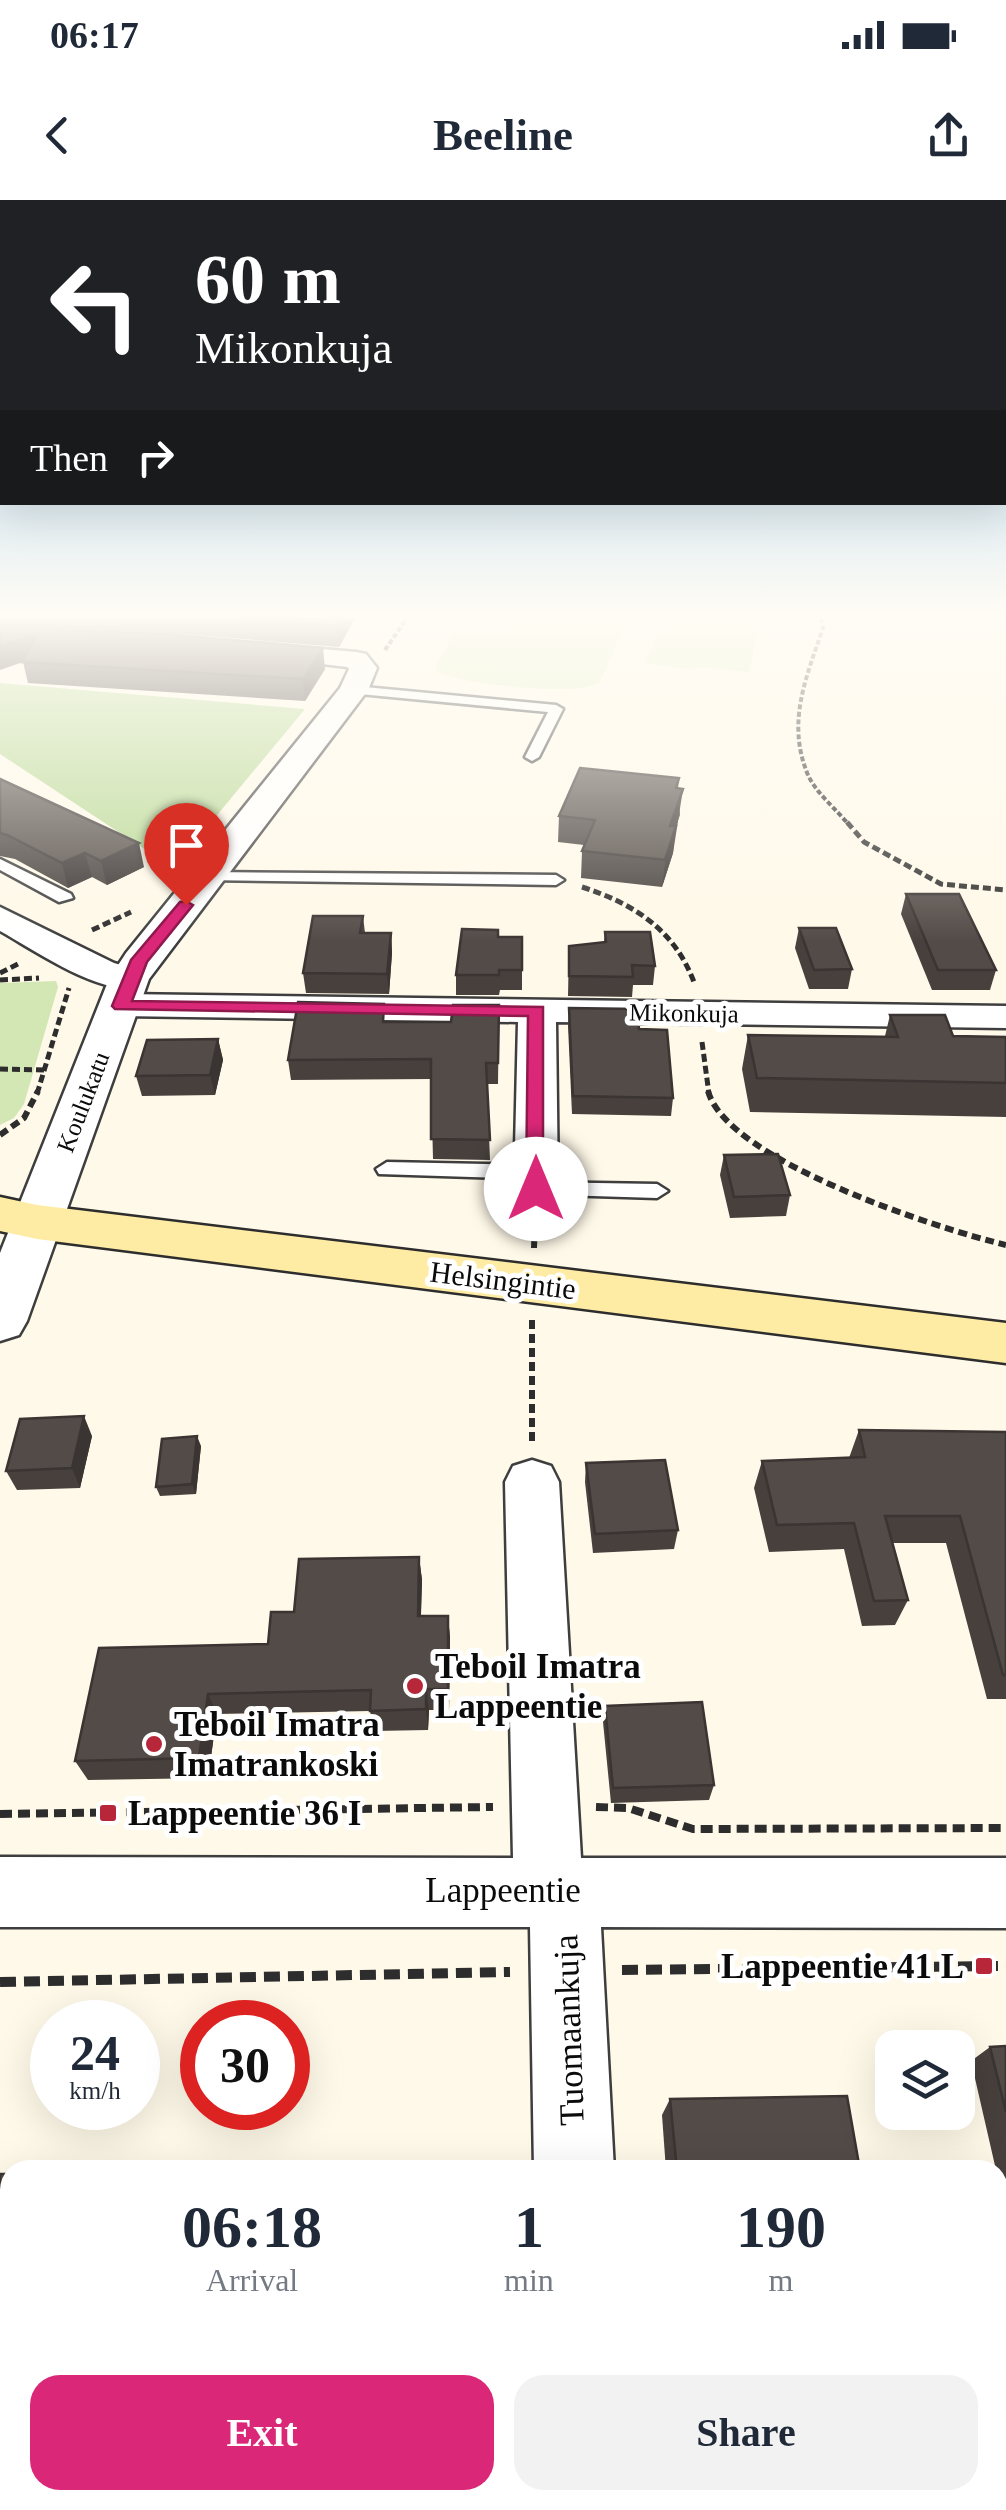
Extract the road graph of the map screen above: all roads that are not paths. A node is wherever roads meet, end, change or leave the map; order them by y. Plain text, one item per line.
1 (318, 726) edge
2 (548, 726) edge
3 (532, 757) dead end
4 (0, 864) edge
5 (209, 878) junction
6 (556, 880) road end
7 (65, 898) dead end
8 (0, 918) edge
9 (125, 992) junction
10 (536, 1011) junction
11 (1006, 1017) edge
12 (386, 1169) dead end
13 (536, 1180) junction
14 (657, 1191) dead end
15 (18, 1218) edge
16 (0, 1321) edge
17 (1006, 1342) edge
18 (532, 1482) road end
19 (556, 1890) junction
20 (0, 1892) edge
21 (1006, 1893) edge
22 (574, 2160) edge

1 - 5 street, Koulukatu
2 - 3 lane
4 - 7 lane
5 - 6 lane
5 - 9 street, Koulukatu
8 - 9 street
9 - 10 street, Mikonkuja
9 - 15 street, Koulukatu
10 - 11 street, Mikonkuja
10 - 13 street
12 - 13 lane
13 - 14 lane
15 - 16 street, Koulukatu
15 - 17 main road, Helsingintie
18 - 19 street, Tuomaankuja
19 - 20 street, Lappeentie
19 - 21 street, Lappeentie
19 - 22 street, Tuomaankuja

